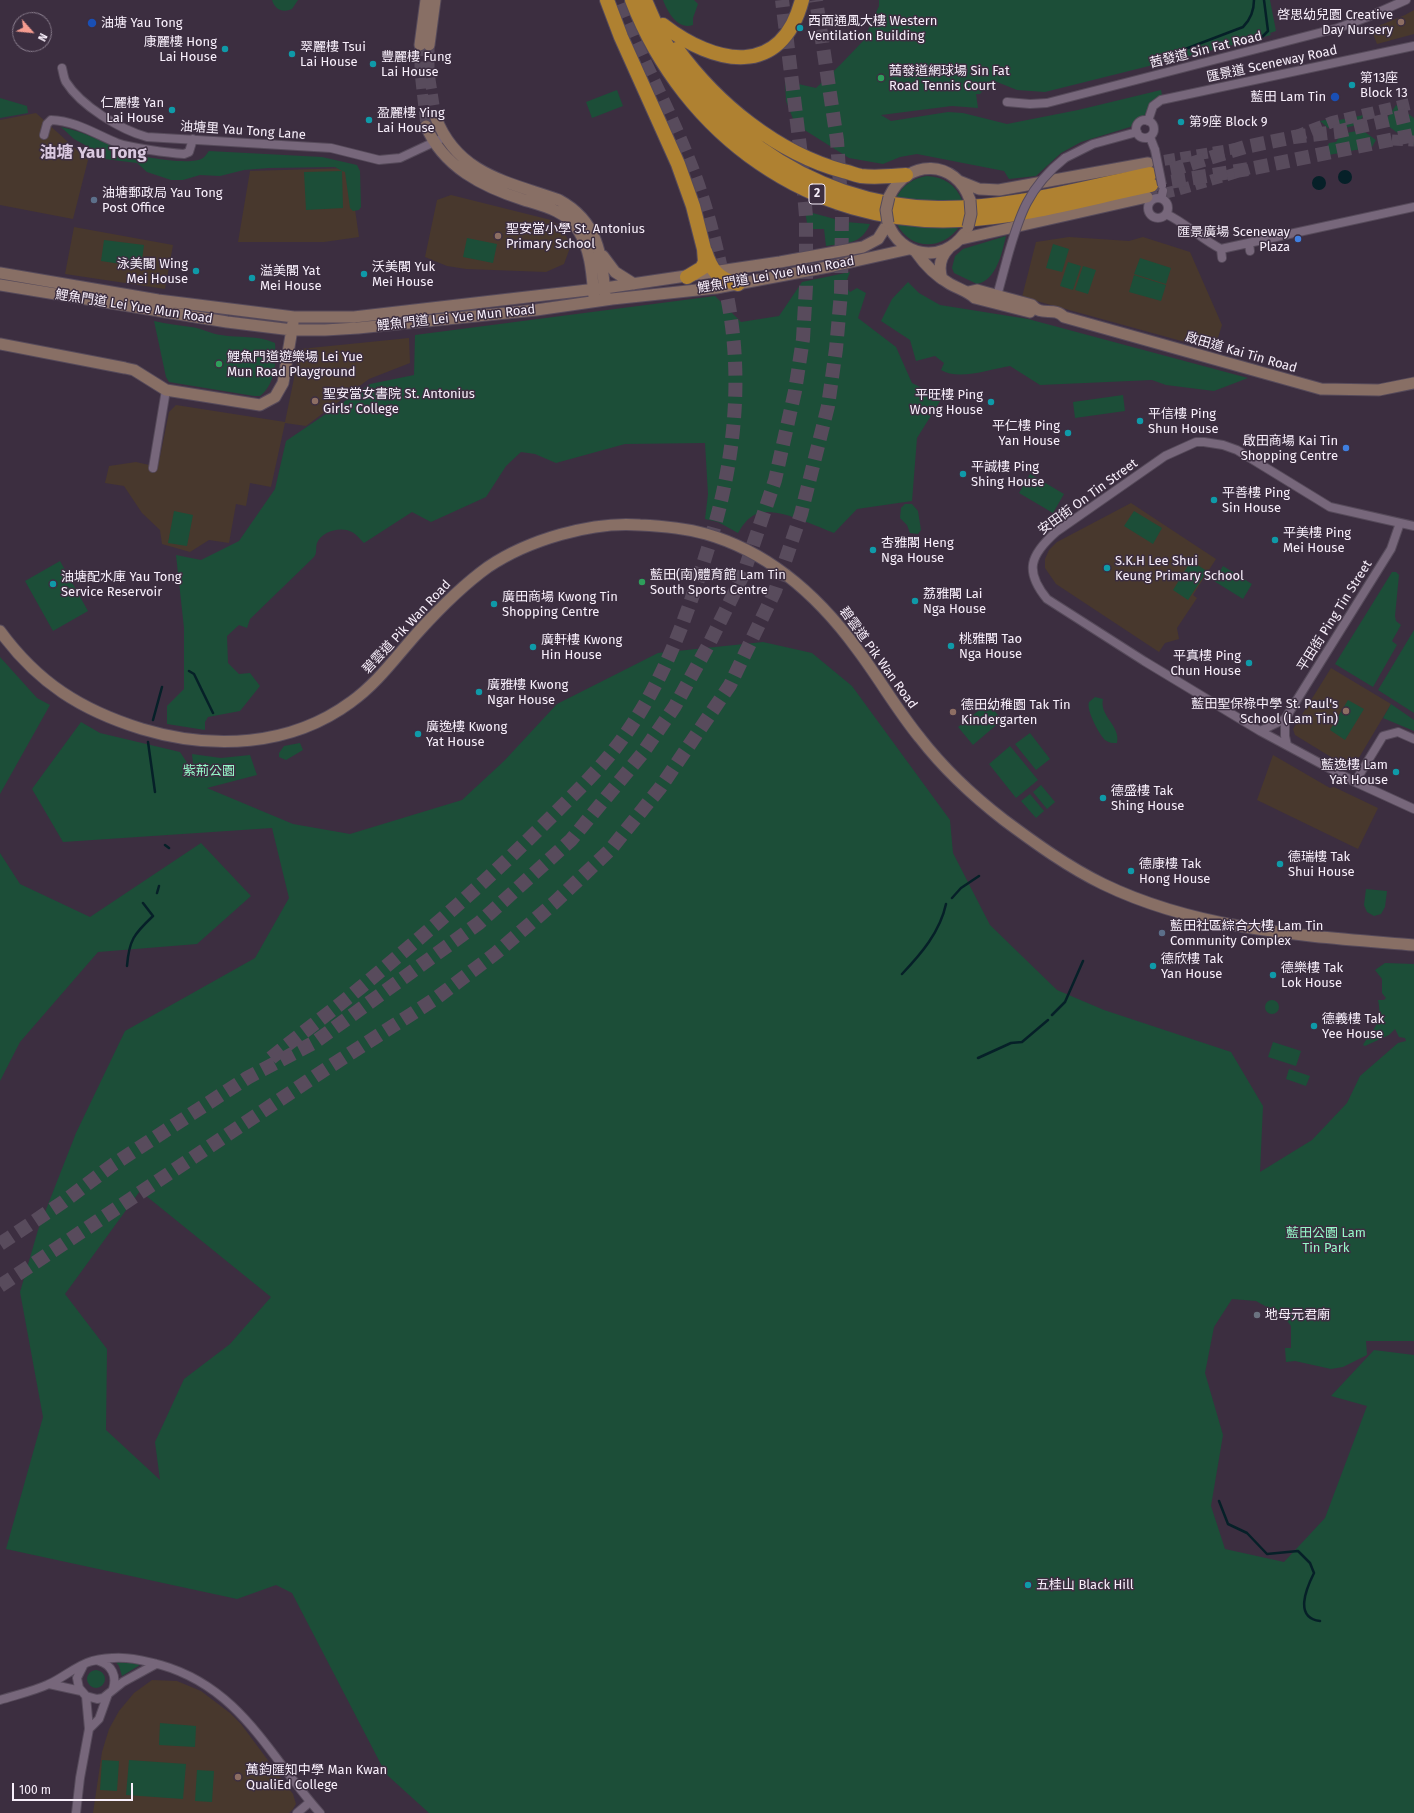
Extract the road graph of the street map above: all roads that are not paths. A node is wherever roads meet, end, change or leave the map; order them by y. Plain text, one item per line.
1 (426, 0) edge
2 (435, 0) edge
3 (607, 0) edge
4 (632, 0) edge
5 (645, 0) edge
6 (649, 0) edge
7 (802, 0) edge
8 (1406, 0) edge
9 (663, 25) junction
10 (1414, 46) edge
11 (62, 68) dead end
12 (1007, 102) dead end
13 (436, 118) tunnel mouth
14 (1148, 121) junction
15 (426, 126) tunnel mouth
16 (1137, 132) junction
17 (44, 135) dead end
18 (445, 137) junction
19 (1150, 137) junction
20 (193, 139) junction
21 (434, 143) junction
22 (906, 175) junction
23 (1149, 180) junction
24 (959, 182) junction
25 (1161, 199) junction
26 (1051, 201) junction
27 (1414, 207) edge
28 (1166, 214) junction
29 (888, 222) junction
30 (961, 239) junction
31 (1248, 243) junction
32 (950, 248) junction
33 (704, 249) junction
34 (1221, 249) junction
35 (913, 250) junction
36 (1250, 251) dead end
37 (600, 252) junction
38 (1222, 258) dead end
39 (0, 273) edge
40 (716, 273) junction
41 (686, 277) junction
42 (942, 279) junction
43 (634, 284) junction
44 (738, 284) junction
45 (0, 286) edge
46 (605, 288) junction
47 (593, 290) junction
48 (993, 299) junction
49 (606, 300) junction
50 (594, 301) junction
51 (294, 317) junction
52 (292, 330) junction
53 (0, 344) edge
54 (1414, 383) edge
55 (166, 390) junction
56 (154, 468) dead end
57 (1400, 523) junction
58 (1414, 526) edge
59 (0, 631) edge
60 (1285, 719) junction
61 (1260, 731) junction
62 (1414, 739) edge
63 (1287, 745) junction
64 (1355, 782) junction
65 (1414, 809) edge
66 (1414, 945) edge
67 (99, 1661) junction
68 (156, 1664) junction
69 (83, 1666) junction
70 (49, 1684) junction
71 (110, 1692) junction
72 (84, 1694) junction
73 (0, 1700) edge
74 (89, 1729) junction
75 (310, 1802) junction
76 (76, 1813) edge
77 (297, 1813) edge
78 (320, 1813) edge

1 - 2 main road
3 - 33 highway
4 - 26 highway, 2
5 - 26 highway, 2
6 - 9 highway
7 - 9 highway
8 - 12 street, 茜發道 Sin Fat Road
9 - 22 highway
10 - 14 street, 匯景道 Sceneway Road
11 - 20 street, 油塘里 Yau Tong Lane
13 - 18 main road
14 - 16 street, 匯景道 Sceneway Road
14 - 19 street
15 - 21 main road
16 - 19 street
16 - 48 street, 匯景道 Sceneway Road, bridge
17 - 20 street
18 - 21 street, 油塘里 Yau Tong Lane
18 - 37 main road
19 - 25 street, bridge
20 - 21 street, 油塘里 Yau Tong Lane
21 - 47 main road
22 - 24 main road
22 - 29 main road, bridge
23 - 24 main road
23 - 26 highway, 2
23 - 30 main road
24 - 30 main road, bridge
25 - 28 street
25 - 28 street
27 - 31 street
28 - 34 street
29 - 35 main road
29 - 40 main road, 鯉魚門道 Lei Yue Mun Road
30 - 32 main road
31 - 34 street
31 - 36 street
32 - 35 main road
32 - 42 main road
33 - 40 highway
33 - 41 highway
34 - 38 street
35 - 42 main road, 啟田道 Kai Tin Road
35 - 44 main road, 鯉魚門道 Lei Yue Mun Road
37 - 43 main road
37 - 46 main road
39 - 51 main road, 鯉魚門道 Lei Yue Mun Road
40 - 41 main road, 鯉魚門道 Lei Yue Mun Road
40 - 44 highway
41 - 43 main road, 鯉魚門道 Lei Yue Mun Road
42 - 48 main road, 啟田道 Kai Tin Road
43 - 46 main road, 鯉魚門道 Lei Yue Mun Road
44 - 49 main road, 鯉魚門道 Lei Yue Mun Road
45 - 52 main road, 鯉魚門道 Lei Yue Mun Road
46 - 47 main road, 鯉魚門道 Lei Yue Mun Road
46 - 49 main road
47 - 50 main road
47 - 51 main road, 鯉魚門道 Lei Yue Mun Road
48 - 54 main road, 啟田道 Kai Tin Road
49 - 50 main road, 鯉魚門道 Lei Yue Mun Road
50 - 52 main road, 鯉魚門道 Lei Yue Mun Road
51 - 52 main road
52 - 55 main road
53 - 55 main road
55 - 56 street
57 - 58 street, 安田街 On Tin Street
57 - 60 street, 平田街 Ping Tin Street
57 - 61 street, 安田街 On Tin Street
59 - 66 main road, 碧雲道 Pik Wan Road
60 - 61 street
60 - 63 street
61 - 63 street, 安田街 On Tin Street
62 - 64 street
63 - 64 street, 安田街 On Tin Street
64 - 65 street, 安田街 On Tin Street
67 - 68 street
67 - 69 street
67 - 71 street
68 - 71 street
68 - 75 street
69 - 70 street
69 - 72 street
70 - 72 street
70 - 73 street
71 - 72 street
71 - 74 street
72 - 74 street
74 - 76 street
75 - 77 street
75 - 78 street

